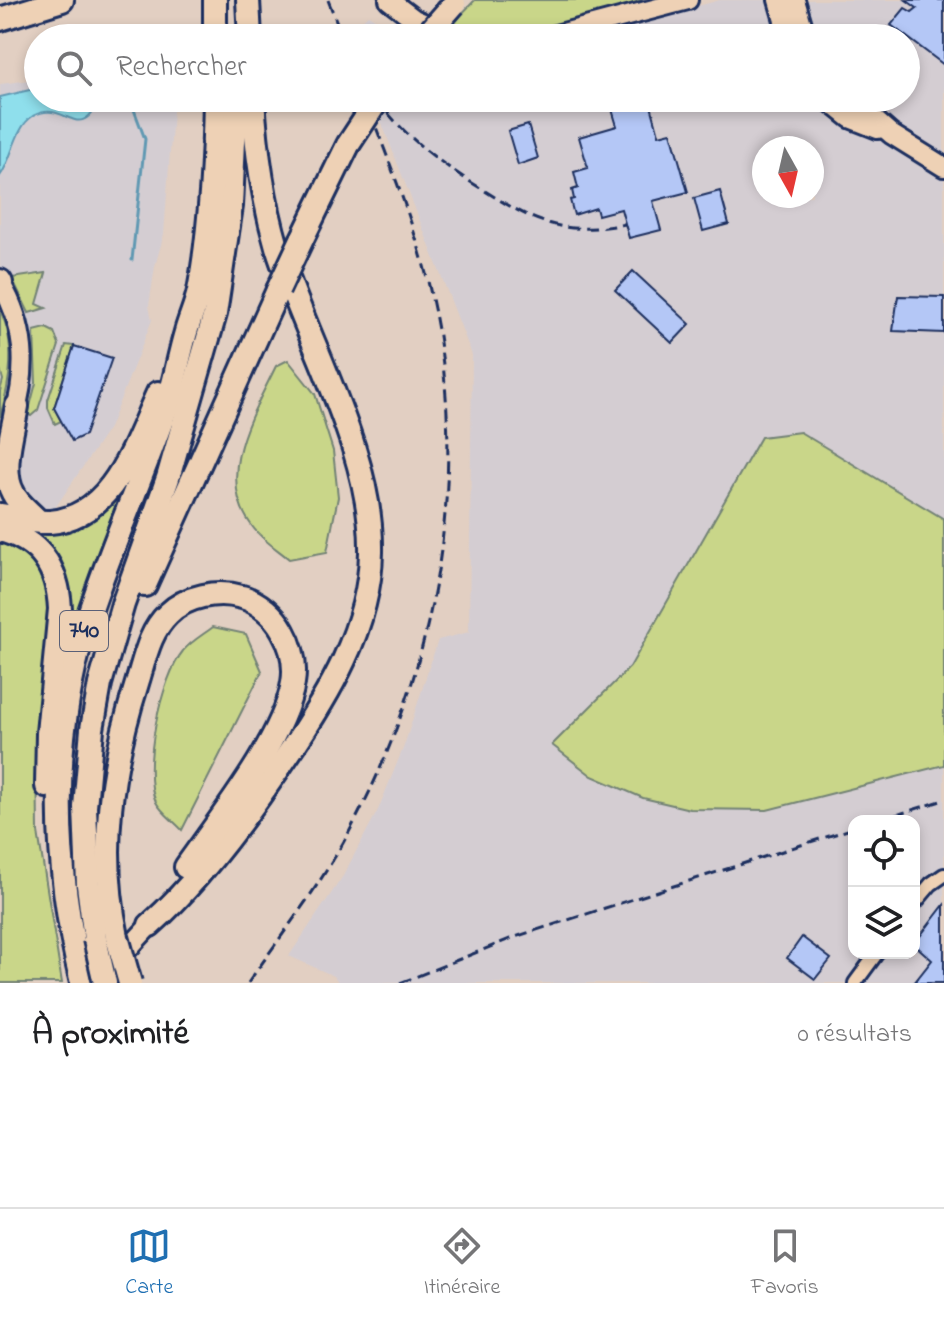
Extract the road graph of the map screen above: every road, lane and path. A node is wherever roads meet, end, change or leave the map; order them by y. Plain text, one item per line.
1 (32, 0) edge
2 (62, 0) edge
3 (215, 0) edge
4 (237, 0) edge
5 (248, 0) edge
6 (389, 0) edge
7 (688, 0) edge
8 (778, 0) edge
9 (795, 0) edge
10 (456, 2) edge
11 (0, 8) edge
12 (0, 19) edge
13 (215, 24) edge
14 (237, 24) edge
15 (249, 24) edge
16 (426, 24) edge
17 (436, 24) edge
18 (597, 24) edge
19 (785, 24) edge
20 (802, 24) edge
21 (214, 112) edge
22 (235, 112) edge
23 (254, 112) edge
24 (370, 112) edge
25 (842, 112) edge
26 (866, 112) edge
27 (891, 134) junction
28 (944, 167) edge
29 (0, 282) edge
30 (185, 334) junction
31 (17, 406) junction
32 (0, 464) edge
33 (0, 515) edge
34 (38, 521) junction
35 (0, 530) edge
36 (100, 684) junction
37 (944, 875) edge
38 (920, 897) edge
39 (150, 925) junction
40 (106, 938) junction
41 (67, 943) junction
42 (873, 959) edge
43 (72, 983) edge
44 (84, 983) edge
45 (105, 983) edge
46 (130, 983) edge
47 (855, 983) edge

1 - 11 highway
2 - 12 highway
3 - 13 highway
4 - 14 highway
5 - 15 highway
6 - 16 street
7 - 18 street
8 - 19 street
9 - 20 street
10 - 17 highway, bridge
21 - 30 highway, 740
22 - 36 highway, 740
23 - 39 highway
24 - 36 highway, bridge
25 - 27 street
26 - 27 street
27 - 28 street
29 - 31 street
30 - 34 highway
30 - 41 highway, 740
31 - 32 street
31 - 34 highway
33 - 34 highway
35 - 41 highway
36 - 40 highway, 740
37 - 38 street
39 - 40 highway
39 - 44 street
40 - 45 highway, 740, bridge
40 - 46 highway, bridge
41 - 43 highway
41 - 44 highway, 740
42 - 47 street

